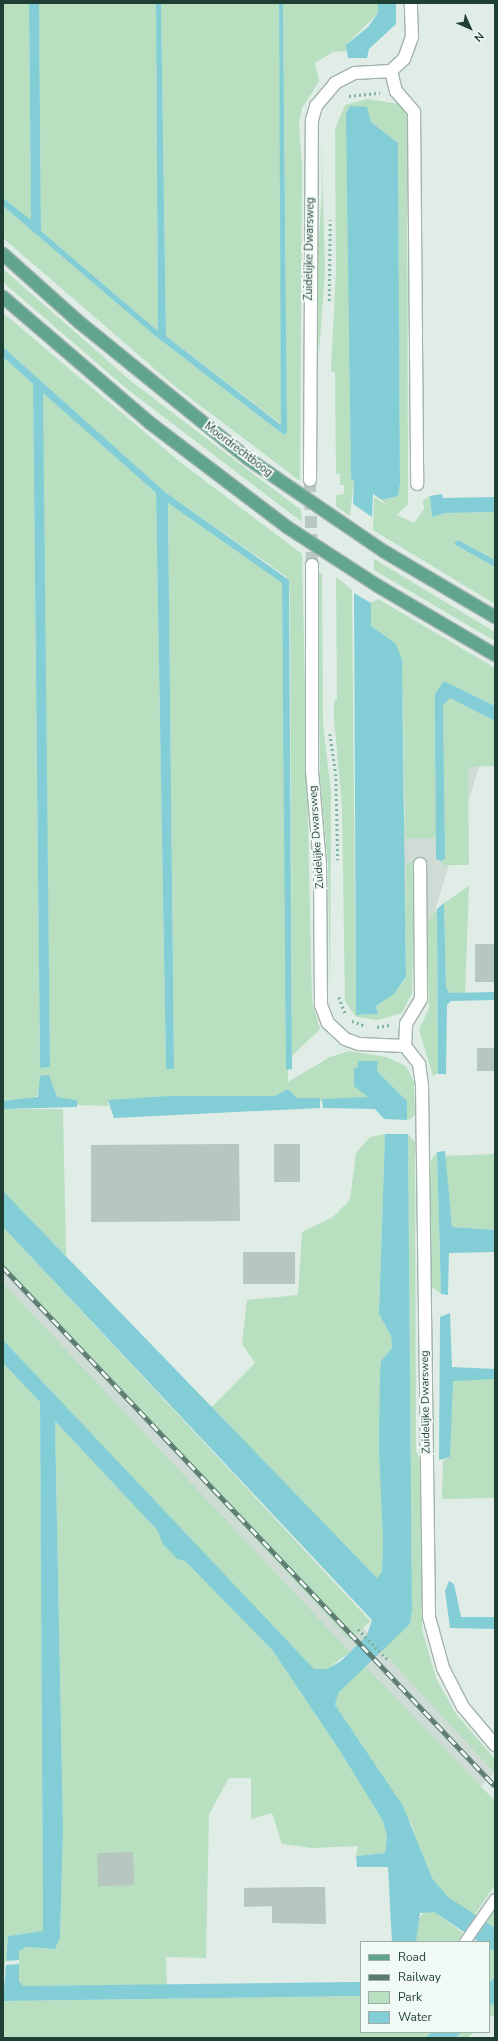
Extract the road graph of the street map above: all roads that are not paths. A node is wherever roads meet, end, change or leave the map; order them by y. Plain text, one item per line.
1 (411, 3) edge
2 (391, 71) junction
3 (3, 254) edge
4 (3, 298) edge
5 (310, 480) tunnel mouth
6 (417, 484) dead end
7 (312, 565) tunnel mouth
8 (495, 617) edge
9 (495, 655) edge
10 (420, 864) dead end
11 (405, 1046) junction
12 (495, 1745) edge
13 (495, 1900) edge
14 (466, 1940) edge

1 - 2 street
2 - 5 street, Zuidelijke Dwarsweg
2 - 6 street
3 - 8 main road, Moordrechtboog
4 - 9 main road
7 - 11 street, Zuidelijke Dwarsweg
10 - 11 street
11 - 12 street, Zuidelijke Dwarsweg
13 - 14 lane

